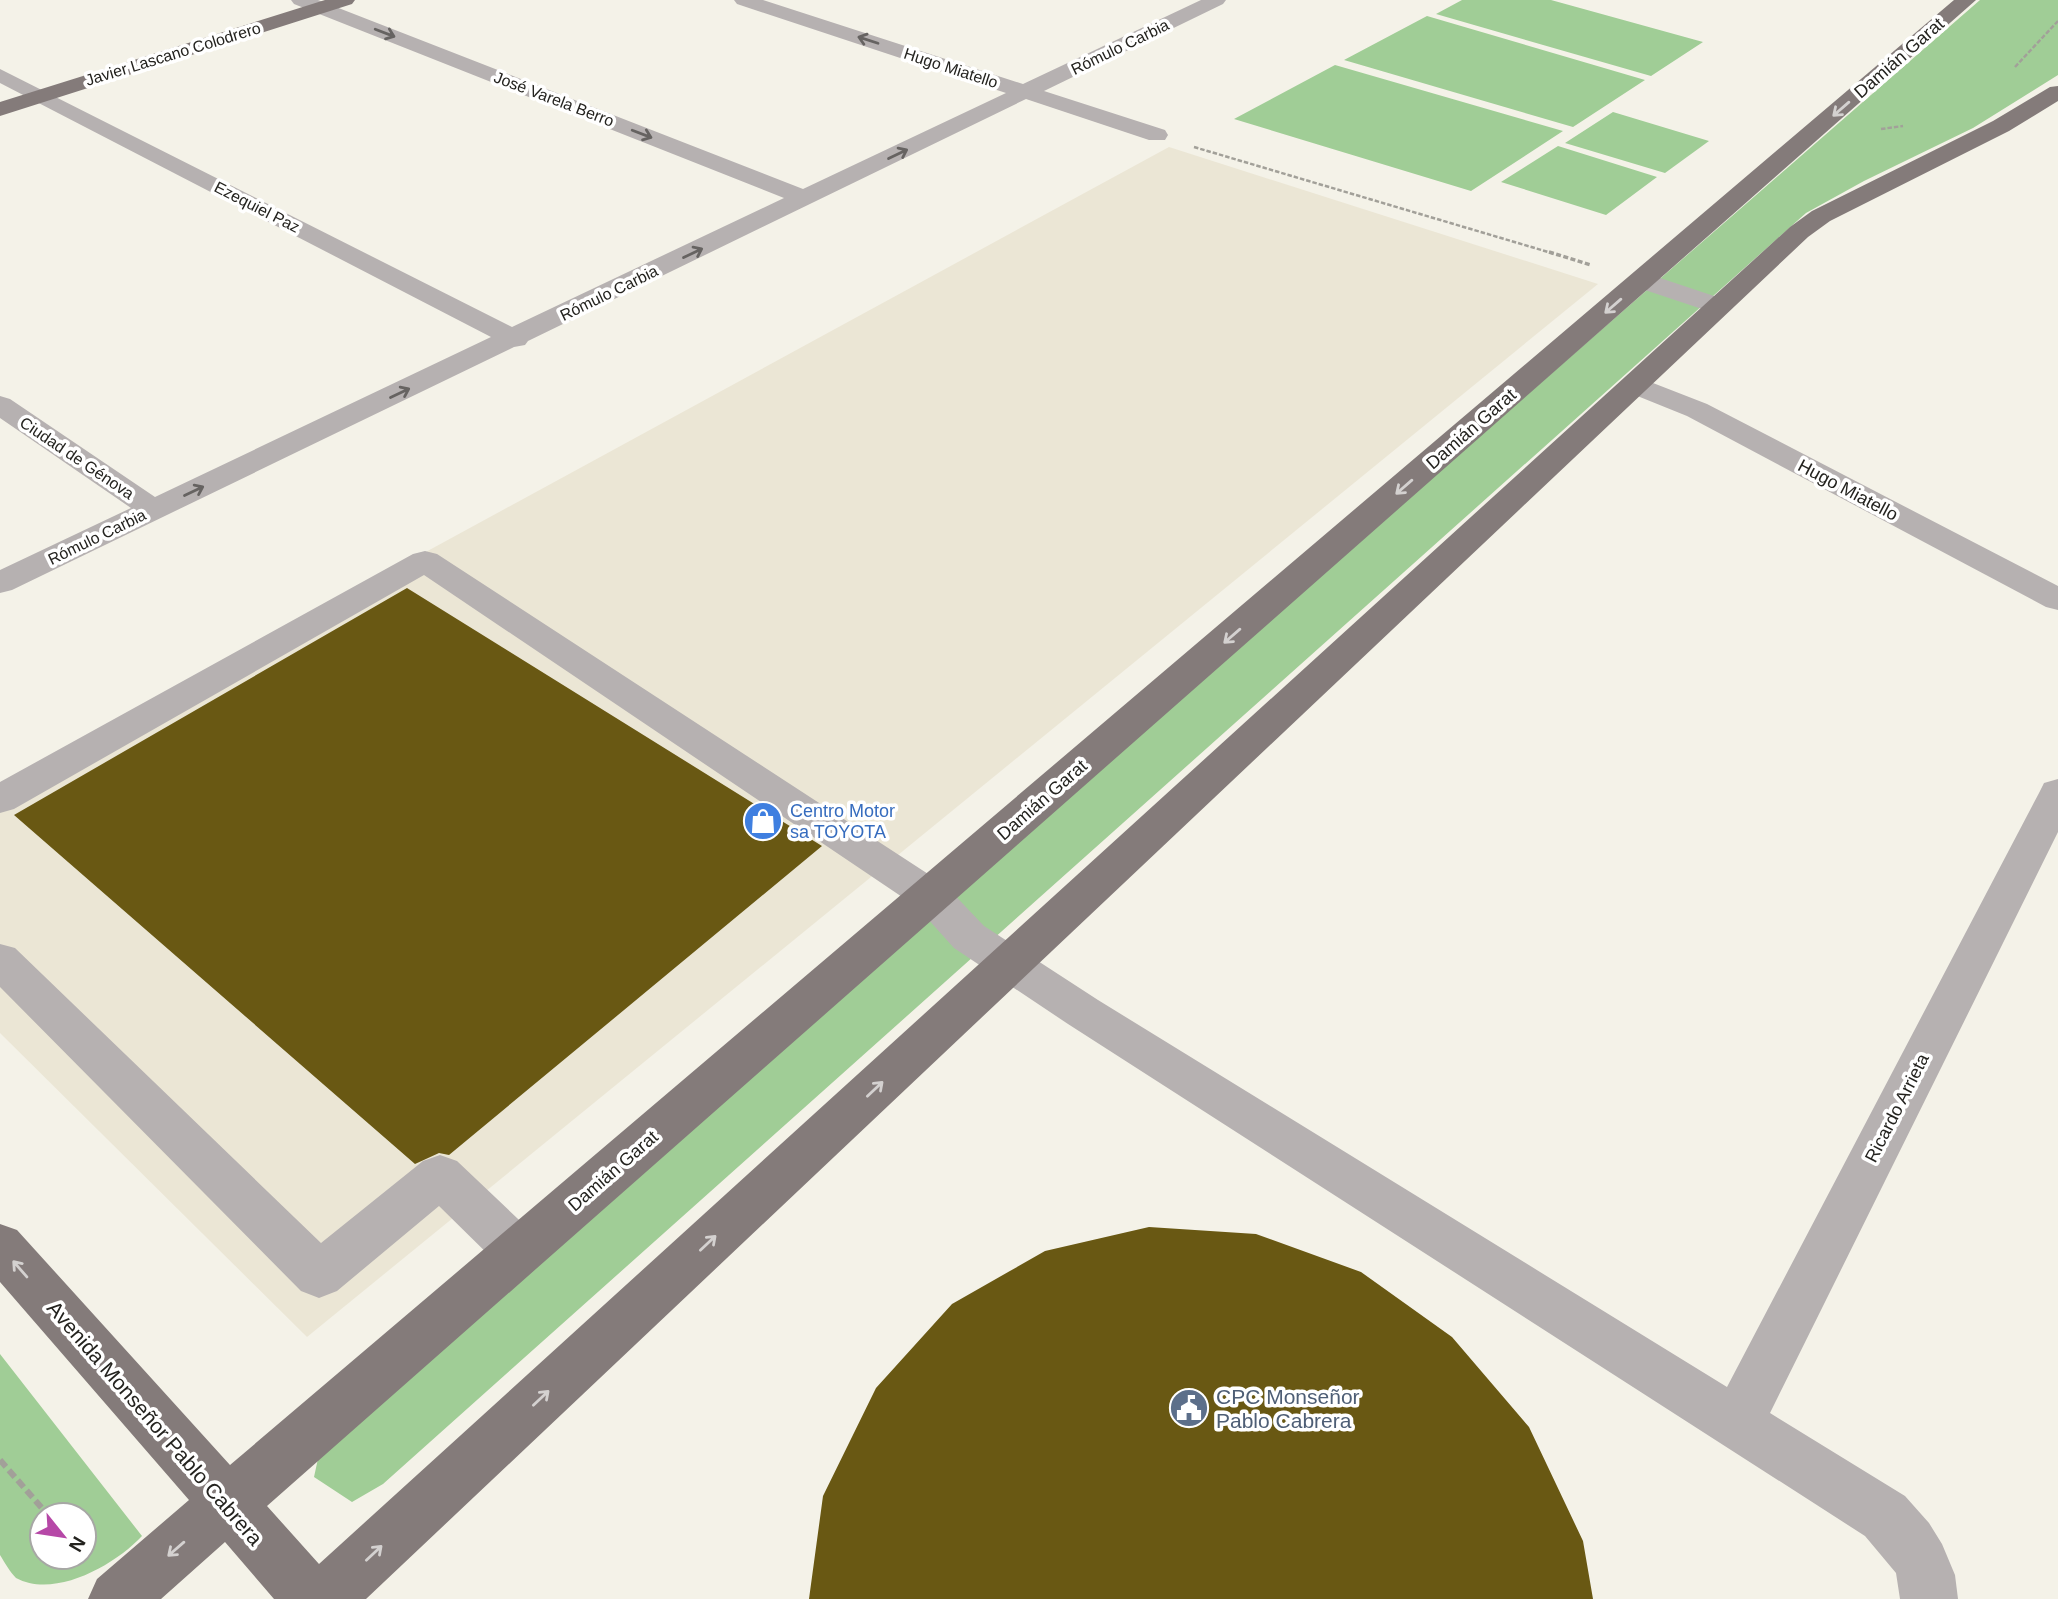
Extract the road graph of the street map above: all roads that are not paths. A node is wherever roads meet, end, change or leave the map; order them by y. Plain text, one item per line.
1 (345, 0) edge
2 (744, 0) edge
3 (1966, 0) edge
4 (1208, 1) edge
5 (311, 4) edge
6 (0, 75) edge
7 (1026, 92) junction
8 (2058, 92) edge
9 (41, 96) junction
10 (0, 109) edge
11 (1157, 135) road end
12 (806, 198) junction
13 (1642, 281) junction
14 (1717, 306) junction
15 (515, 339) junction
16 (1635, 385) junction
17 (0, 405) edge
18 (154, 510) junction
19 (0, 583) edge
20 (2058, 600) edge
21 (2058, 793) edge
22 (0, 799) edge
23 (931, 896) junction
24 (0, 960) edge
25 (1010, 963) junction
26 (0, 1246) edge
27 (519, 1252) junction
28 (1736, 1424) junction
29 (228, 1504) junction
30 (117, 1599) edge
31 (312, 1599) edge
32 (324, 1599) edge
33 (1929, 1599) edge

1 - 5 main road, Javier Lascano Colodrero
7 -> 2 street, Hugo Miatello
3 -> 13 main road, Damián Garat
4 - 7 street, Rómulo Carbia
5 - 9 main road, Javier Lascano Colodrero
5 -> 12 street, José Varela Berro
6 - 9 street, Ezequiel Paz
7 - 11 street, Hugo Miatello
12 -> 7 street, Rómulo Carbia
8 - 14 main road
9 - 10 main road, Javier Lascano Colodrero
9 - 15 street, Ezequiel Paz
15 -> 12 street, Rómulo Carbia
13 - 14 street
13 -> 23 main road, Damián Garat
14 - 16 main road
18 -> 15 street, Rómulo Carbia
16 - 20 street, Hugo Miatello
16 - 25 main road
17 - 18 street, Ciudad de Génova
18 - 19 street, Rómulo Carbia
21 - 28 street, Ricardo Arrieta
22 - 23 street
23 - 25 street
23 - 27 main road, Damián Garat
24 - 27 street
25 - 28 street
32 -> 25 main road
29 -> 26 main road, Avenida Monseñor Pablo Cabrera
27 - 29 main road, Damián Garat
28 - 33 street
29 -> 30 main road, Damián Garat
29 - 31 main road, Avenida Monseñor Pablo Cabrera

